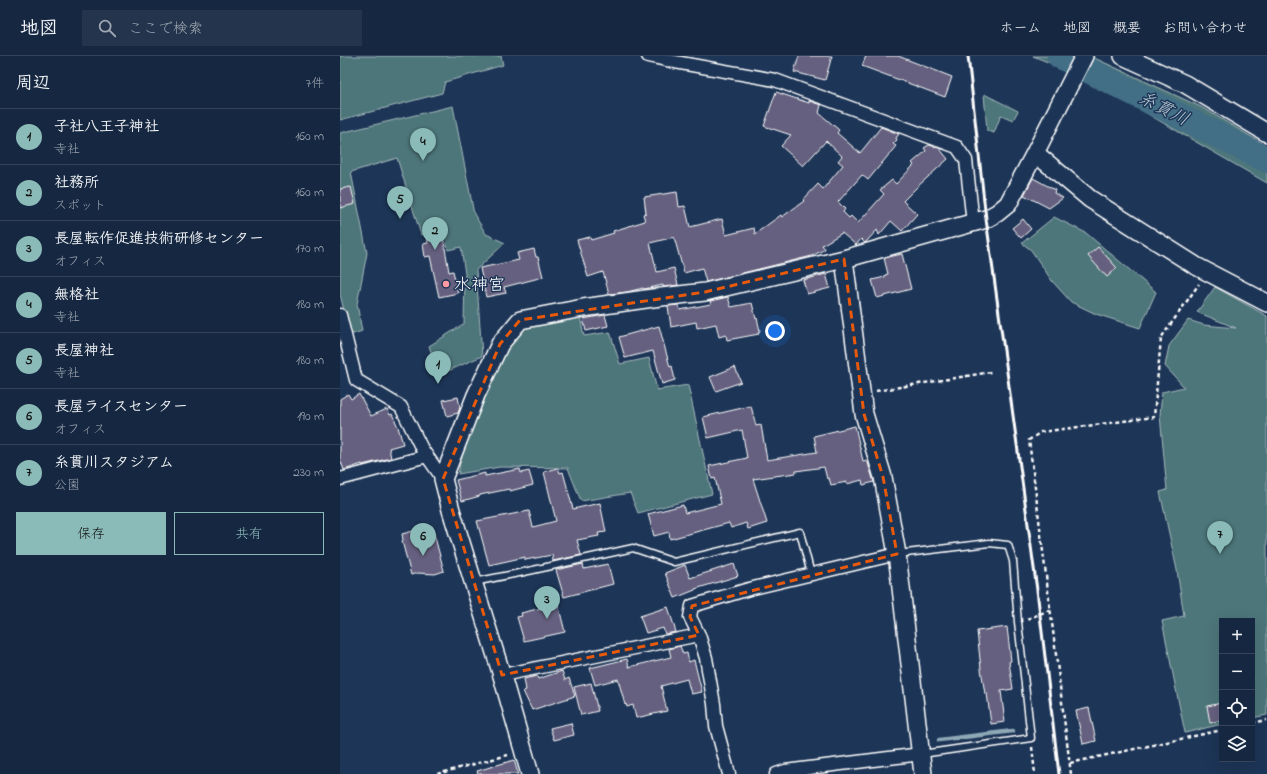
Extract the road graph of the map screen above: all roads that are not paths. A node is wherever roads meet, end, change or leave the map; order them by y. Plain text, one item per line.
1 (648, 56) edge
2 (1084, 56) edge
3 (1123, 56) edge
4 (1267, 133) edge
5 (1035, 153) junction
6 (973, 223) junction
7 (844, 259) junction
8 (1267, 302) edge
9 (340, 315) edge
10 (427, 456) junction
11 (340, 479) edge
12 (443, 479) junction
13 (897, 554) junction
14 (811, 574) junction
15 (473, 582) junction
16 (699, 635) junction
17 (502, 675) junction
18 (920, 754) junction
19 (530, 774) edge
20 (729, 774) edge
21 (776, 774) edge
22 (923, 774) edge

1 - 6 street
2 - 5 main road
3 - 4 main road
5 - 6 main road
5 - 8 main road
6 - 7 main road
7 - 12 main road
7 - 13 main road
9 - 10 street
10 - 11 street
10 - 12 street
12 - 15 main road
13 - 14 street
13 - 18 main road
13 - 18 lane
14 - 15 lane
14 - 16 street
15 - 17 main road
16 - 17 street
16 - 20 street
17 - 19 main road
18 - 21 street
18 - 22 main road

